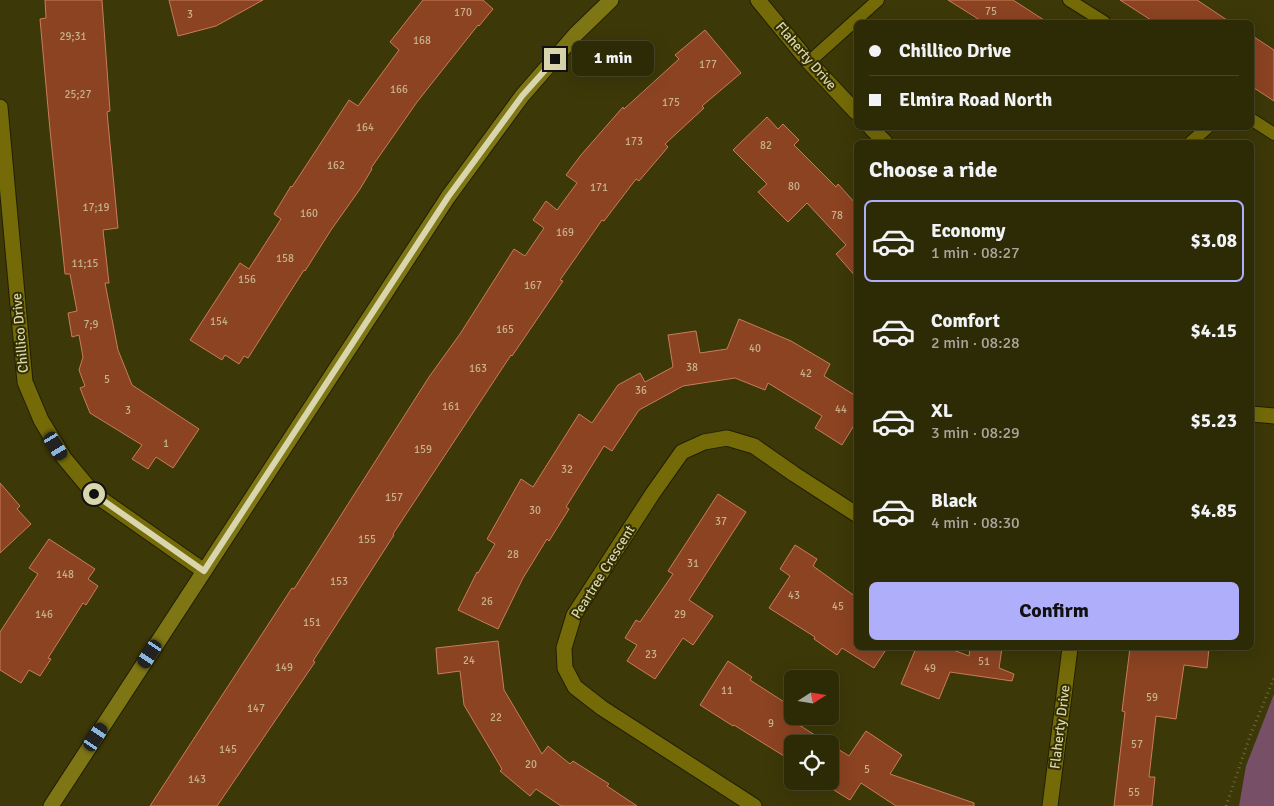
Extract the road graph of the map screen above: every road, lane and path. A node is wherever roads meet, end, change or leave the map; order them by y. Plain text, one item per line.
1 (611, 0) edge
2 (758, 0) edge
3 (878, 0) edge
4 (1069, 0) edge
5 (1101, 20) edge
6 (809, 62) junction
7 (0, 107) edge
8 (854, 110) edge
9 (1254, 121) edge
10 (873, 130) edge
11 (1205, 130) edge
12 (1274, 134) edge
13 (883, 140) edge
14 (1193, 140) edge
15 (1254, 414) edge
16 (1274, 416) edge
17 (854, 513) edge
18 (204, 571) junction
19 (1070, 650) edge
20 (1274, 678) edge
21 (51, 806) edge
22 (754, 806) edge
23 (1050, 806) edge
24 (1226, 806) edge

1 - 18 main road
2 - 6 street, Flaherty Drive
3 - 6 lane
4 - 5 lane
6 - 8 street, Flaherty Drive
7 - 18 street, Chillico Drive
9 - 12 lane
10 - 13 street
11 - 14 lane
15 - 16 street
17 - 22 street, Peartree Crescent
18 - 21 main road
19 - 23 street, Flaherty Drive
20 - 24 path

